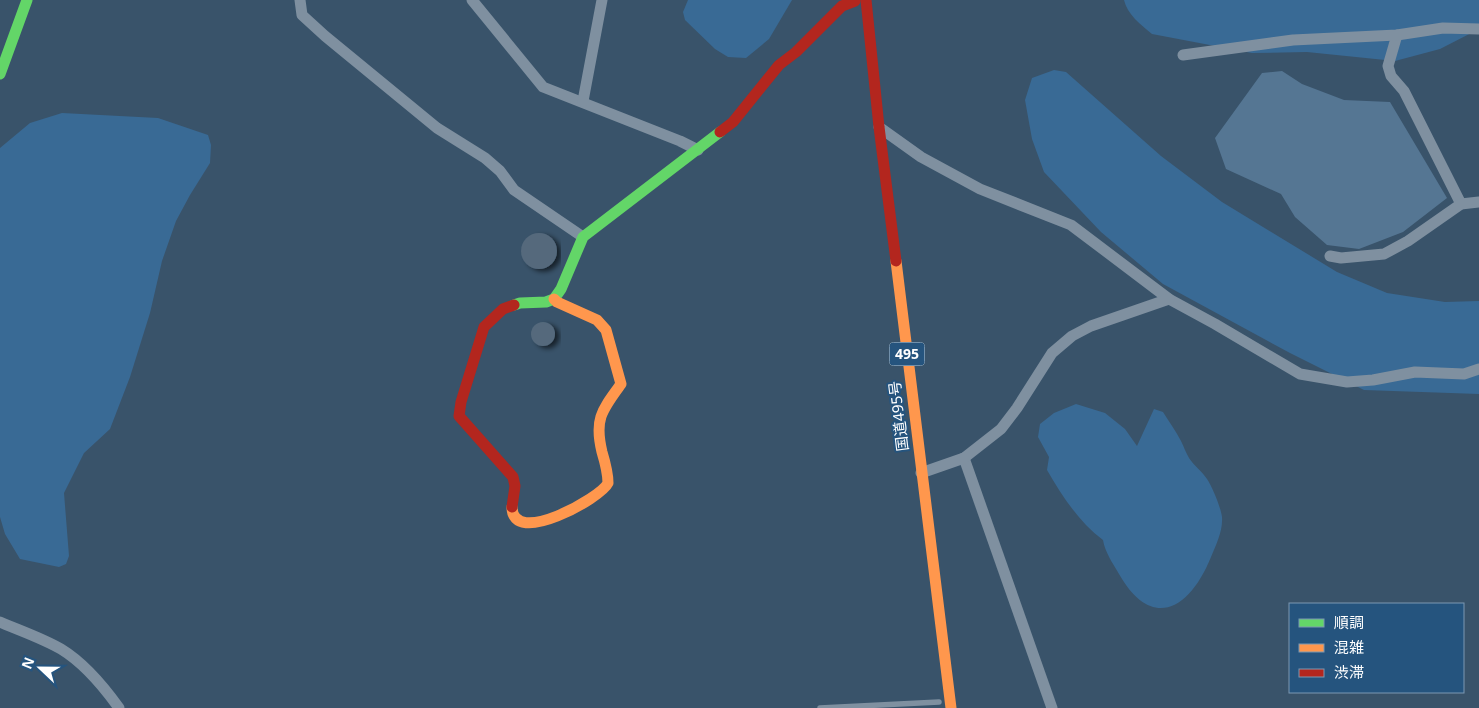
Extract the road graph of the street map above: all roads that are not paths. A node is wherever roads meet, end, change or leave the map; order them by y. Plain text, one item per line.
1 (27, 0) edge
2 (300, 0) edge
3 (472, 0) edge
4 (602, 0) edge
5 (859, 0) edge
6 (1479, 29) edge
7 (1397, 35) junction
8 (1183, 55) dead end
9 (0, 74) edge
10 (584, 101) junction
11 (879, 127) junction
12 (869, 140) dead end
13 (698, 150) junction
14 (1479, 202) edge
15 (1461, 204) junction
16 (583, 237) junction
17 (1330, 256) dead end
18 (554, 299) junction
19 (1169, 300) junction
20 (1479, 369) edge
21 (964, 458) junction
22 (921, 473) junction
23 (0, 622) edge
24 (938, 701) edge
25 (119, 708) edge
26 (820, 708) edge
27 (951, 708) edge
28 (1052, 708) edge

1 - 9 main road
2 - 16 street
3 - 10 street
4 - 10 street
5 - 11 main road, 国道495号 / 495
5 - 12 main road
5 - 13 main road
6 - 7 street
7 - 8 street
7 - 15 street
10 - 13 street
11 - 19 street
11 - 22 main road, 国道495号 / 495
13 - 16 main road
14 - 15 street
15 - 17 street
16 - 18 main road
18 - 18 main road
19 - 20 street
19 - 21 street
21 - 22 street
21 - 28 street
22 - 27 main road, 国道495号 / 495
23 - 25 street
24 - 26 lane

